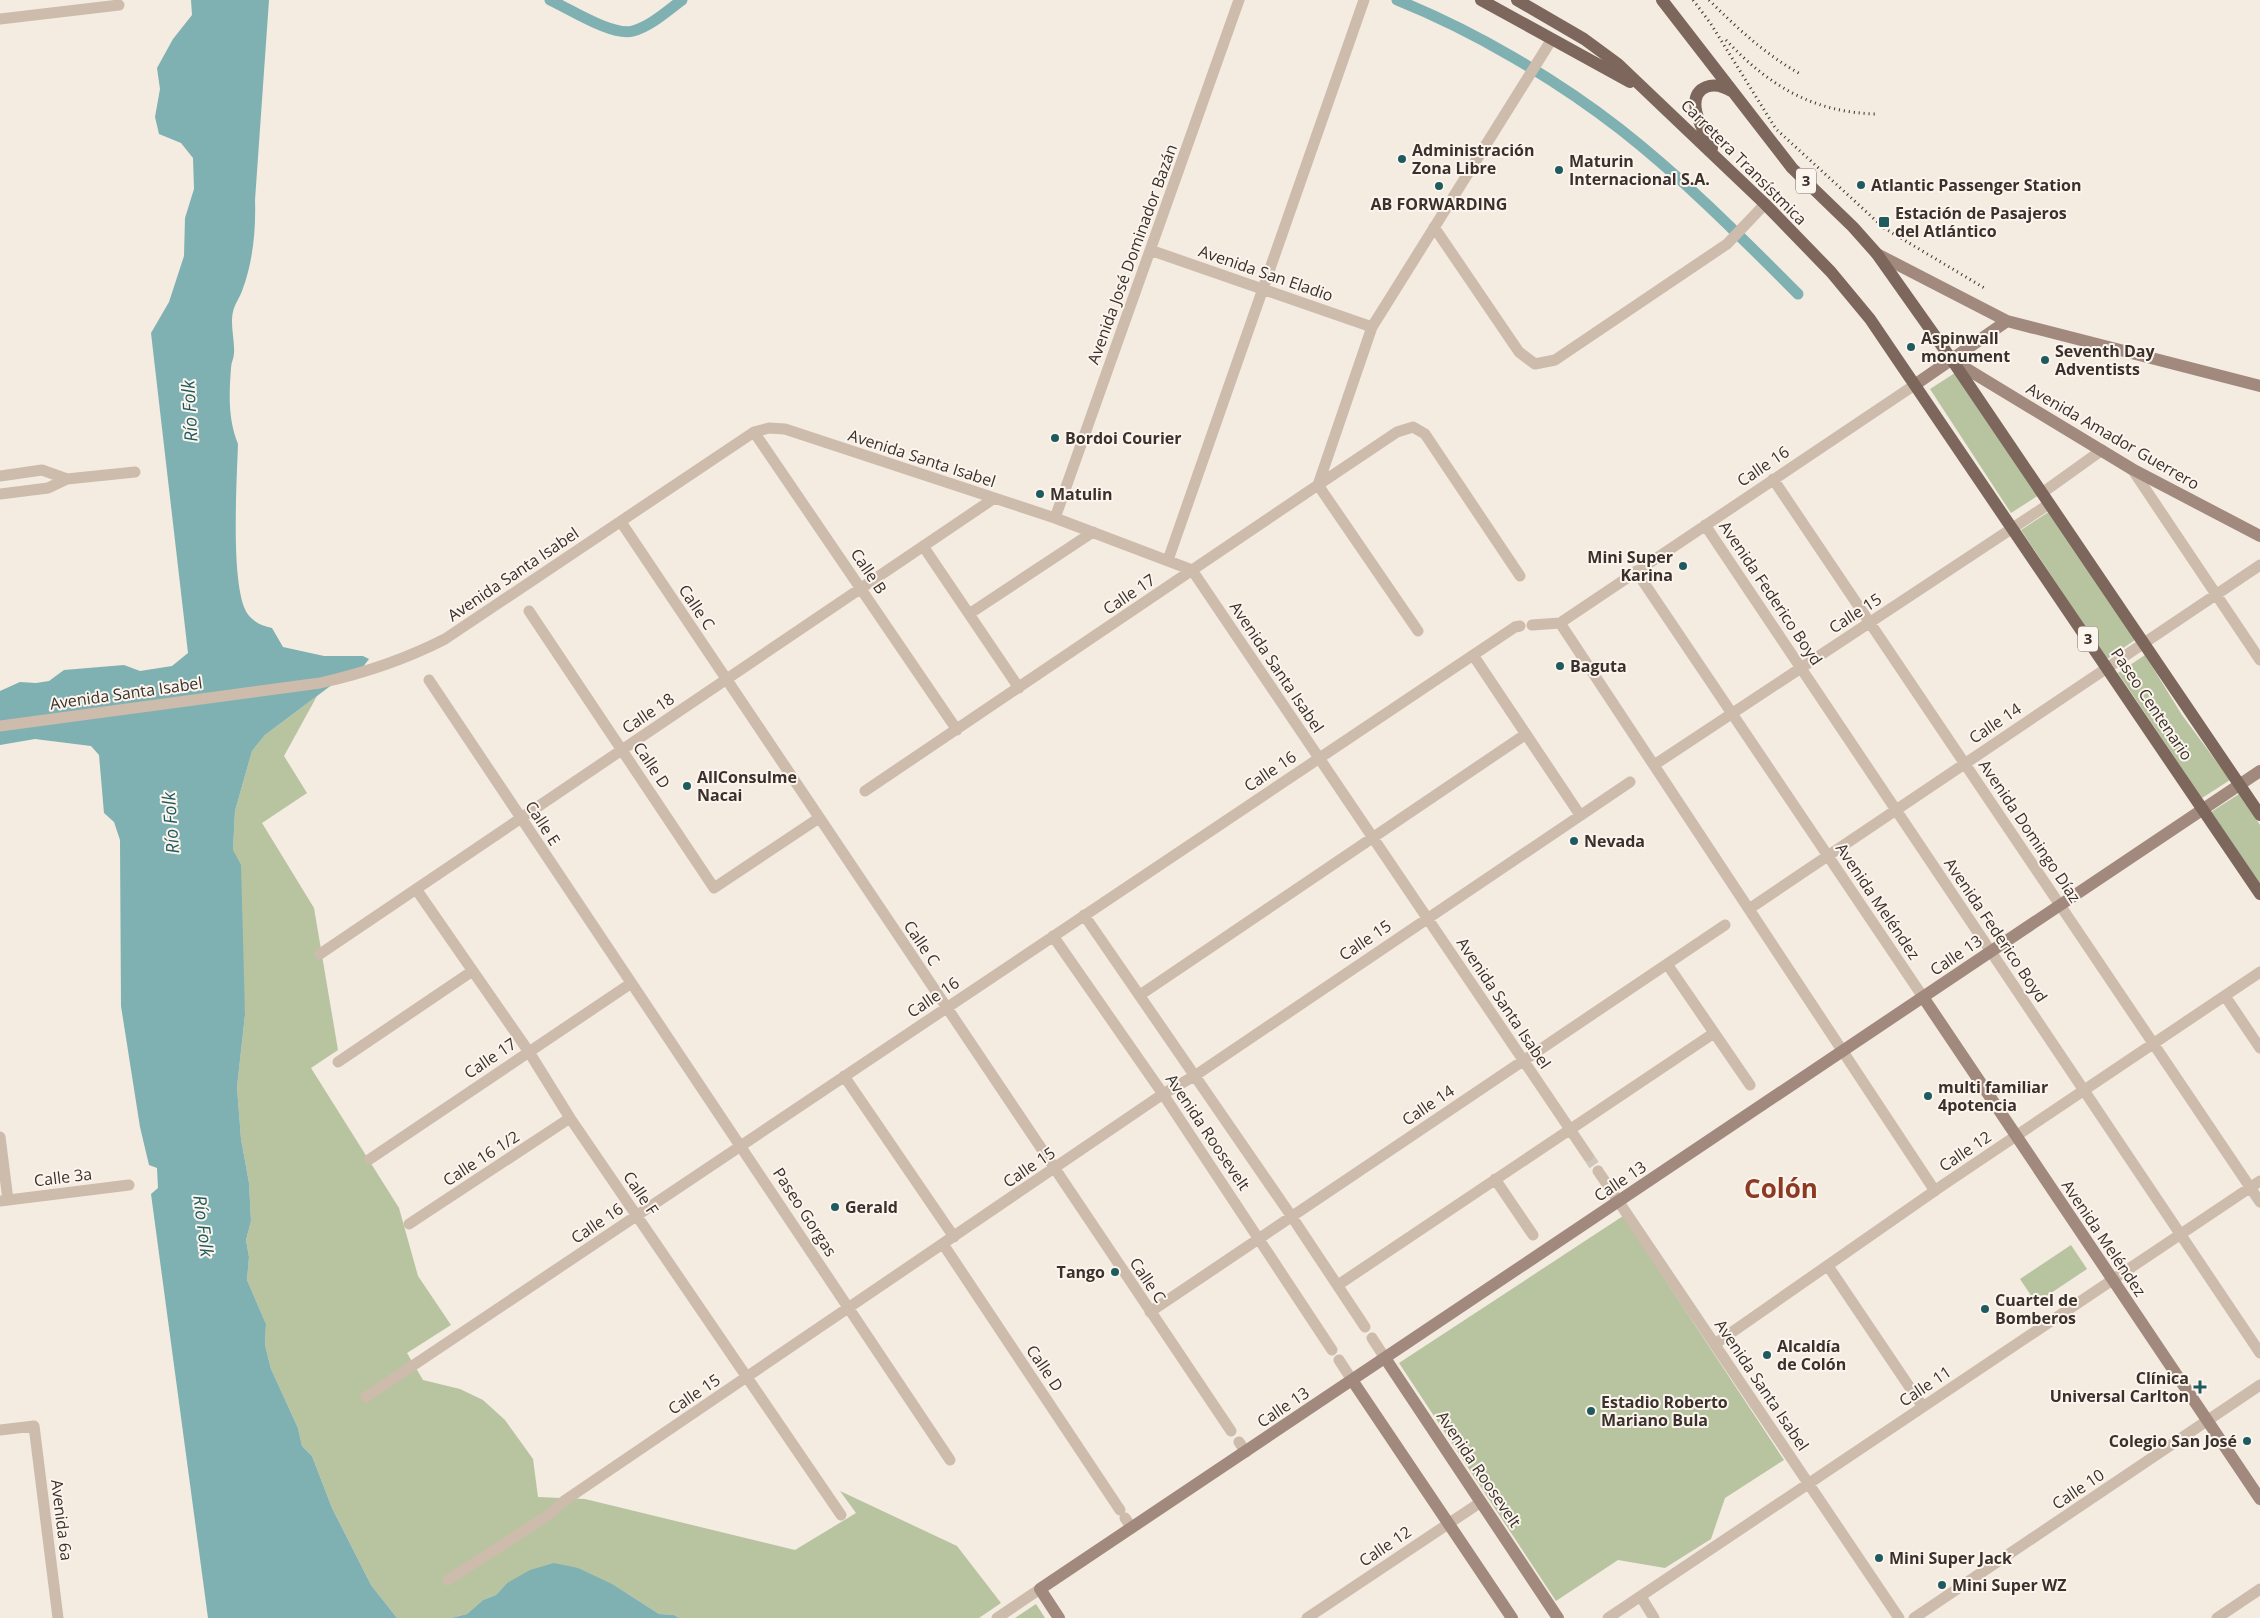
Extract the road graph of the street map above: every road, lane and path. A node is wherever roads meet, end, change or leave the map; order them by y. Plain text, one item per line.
1 (1239, 0) edge
2 (1364, 0) edge
3 (1481, 0) edge
4 (1517, 0) edge
5 (1662, 0) edge
6 (119, 5) dead end
7 (0, 19) edge
8 (1552, 39) junction
9 (1650, 93) junction
10 (1735, 93) junction
11 (1718, 158) junction
12 (1765, 204) junction
13 (1434, 227) junction
14 (1150, 250) junction
15 (1877, 254) junction
16 (1262, 290) junction
17 (2007, 322) junction
18 (1372, 327) junction
19 (1952, 360) junction
20 (1916, 384) junction
21 (2260, 386) edge
22 (754, 432) junction
23 (2102, 450) junction
24 (2132, 469) junction
25 (135, 472) dead end
26 (0, 476) edge
27 (67, 479) junction
28 (1774, 479) junction
29 (1318, 485) junction
30 (0, 494) edge
31 (2046, 498) junction
32 (993, 499) junction
33 (1054, 518) junction
34 (621, 522) junction
35 (1705, 525) junction
36 (2013, 528) junction
37 (1093, 532) junction
38 (2260, 536) edge
39 (923, 546) junction
40 (1168, 560) junction
41 (2260, 565) edge
42 (1192, 570) junction
43 (1636, 571) junction
44 (1520, 576) dead end
45 (860, 588) junction
46 (2215, 594) junction
47 (529, 611) dead end
48 (969, 614) junction
49 (1560, 623) junction
50 (1871, 623) junction
51 (1532, 625) dead end
52 (1520, 626) dead end
53 (1418, 631) dead end
54 (2144, 642) junction
55 (1473, 655) junction
56 (2260, 660) edge
57 (2107, 667) junction
58 (1802, 668) junction
59 (726, 679) junction
60 (429, 680) dead end
61 (1019, 688) junction
62 (1732, 713) junction
63 (0, 726) edge
64 (957, 730) junction
65 (1526, 734) junction
66 (622, 750) junction
67 (1319, 758) junction
68 (1965, 763) junction
69 (1654, 765) junction
70 (2260, 771) edge
71 (1630, 782) dead end
72 (2240, 785) junction
73 (865, 792) dead end
74 (2203, 809) junction
75 (1896, 810) junction
76 (1580, 815) junction
77 (2260, 815) edge
78 (521, 818) junction
79 (818, 818) junction
80 (1373, 838) junction
81 (1828, 856) junction
82 (416, 889) junction
83 (2260, 894) edge
84 (2060, 905) junction
85 (1749, 909) junction
86 (1084, 915) junction
87 (1427, 918) junction
88 (1725, 925) dead end
89 (1053, 936) junction
90 (1992, 951) junction
91 (320, 954) dead end
92 (1667, 964) junction
93 (472, 972) junction
94 (2260, 972) edge
95 (630, 984) junction
96 (1140, 995) junction
97 (2225, 996) junction
98 (1923, 997) junction
99 (946, 1008) junction
100 (1714, 1033) junction
101 (2153, 1043) junction
102 (2260, 1048) edge
103 (1842, 1051) junction
104 (529, 1052) junction
105 (1523, 1061) junction
106 (338, 1062) dead end
107 (1196, 1075) junction
108 (844, 1076) junction
109 (1750, 1085) dead end
110 (2084, 1090) junction
111 (1163, 1094) junction
112 (570, 1118) junction
113 (1569, 1129) junction
114 (2016, 1136) junction
115 (0, 1137) edge
116 (741, 1146) junction
117 (1588, 1156) tunnel mouth
118 (370, 1159) dead end
119 (1054, 1169) junction
120 (1598, 1171) tunnel mouth
121 (1495, 1179) junction
122 (2255, 1184) edge
123 (129, 1185) dead end
124 (1935, 1191) junction
125 (4, 1200) edge
126 (1618, 1202) junction
127 (2260, 1202) edge
128 (637, 1216) junction
129 (1292, 1216) junction
130 (409, 1224) dead end
131 (2181, 1234) junction
132 (1533, 1235) dead end
133 (954, 1237) junction
134 (1259, 1237) junction
135 (943, 1244) junction
136 (1828, 1266) junction
137 (2113, 1280) junction
138 (1338, 1285) junction
139 (849, 1308) junction
140 (1150, 1312) junction
141 (1365, 1327) dead end
142 (1372, 1338) dead end
143 (1715, 1344) junction
144 (1332, 1350) dead end
145 (2260, 1353) edge
146 (1385, 1358) junction
147 (1339, 1360) dead end
148 (748, 1377) junction
149 (1352, 1380) junction
150 (2260, 1385) edge
151 (366, 1397) dead end
152 (1923, 1407) junction
153 (2208, 1421) junction
154 (0, 1430) edge
155 (1231, 1431) dead end
156 (950, 1460) dead end
157 (1808, 1484) junction
158 (2260, 1499) edge
159 (1481, 1502) junction
160 (842, 1515) dead end
161 (1126, 1519) junction
162 (1448, 1523) junction
163 (448, 1580) dead end
164 (2260, 1589) edge
165 (1040, 1590) junction
166 (1641, 1597) junction
167 (58, 1618) edge
168 (997, 1618) edge
169 (1059, 1618) edge
170 (1307, 1618) edge
171 (1512, 1618) edge
172 (1558, 1618) edge
173 (1608, 1618) edge
174 (1654, 1618) edge
175 (1899, 1618) edge
176 (1914, 1618) edge
177 (2217, 1618) edge

1 - 14 street, Avenida José Dominador Bazán
2 - 16 street
3 - 8 main road
4 - 9 main road, Carretera Transístmica / 3
5 - 10 main road, Carretera Transístmica / 3
6 - 7 street
8 - 9 main road
8 - 13 street
9 - 11 main road, Carretera Transístmica / 3
10 - 11 main road
10 - 15 main road, Carretera Transístmica / 3
11 - 12 main road, Carretera Transístmica / 3
12 - 13 street
12 - 20 main road, Carretera Transístmica / 3
13 - 18 street
14 - 16 street, Avenida San Eladio
14 - 33 street, Avenida José Dominador Bazán
15 - 17 main road
15 - 19 main road, Carretera Transístmica / 3
16 - 18 street, Avenida San Eladio
16 - 40 street
17 - 19 main road, Calle 16
17 - 21 main road
18 - 29 street
19 - 20 main road, Calle 16
19 - 23 main road, Avenida Amador Guerrero
19 - 31 main road, Paseo Centenario / 3
20 - 28 street, Calle 16
20 - 36 main road, Paseo Centenario / 3
22 - 32 street, Avenida Santa Isabel
22 - 34 street, Avenida Santa Isabel
22 - 45 street, Calle B
23 - 24 main road, Avenida Amador Guerrero
23 - 31 street, Calle 15
24 - 38 main road, Avenida Amador Guerrero
24 - 46 street
25 - 27 street
26 - 27 street
27 - 30 street
28 - 35 street, Calle 16
28 - 50 street, Avenida Domingo Díaz
29 - 42 street, Calle 17
29 - 44 street, Calle 17
29 - 53 street
31 - 36 street, Calle 15
31 - 54 main road, Paseo Centenario / 3
32 - 33 street, Avenida Santa Isabel
32 - 39 street, Calle 18
33 - 37 street, Avenida Santa Isabel
34 - 59 street, Calle C
34 - 63 street, Avenida Santa Isabel
35 - 43 street, Calle 16
35 - 58 street, Avenida Federico Boyd
36 - 50 street, Calle 15
36 - 57 main road, Paseo Centenario / 3
37 - 40 street, Avenida Santa Isabel
37 - 48 street
39 - 45 street, Calle 18
39 - 48 street
40 - 42 street, Avenida Santa Isabel
41 - 46 street, Calle 14
42 - 61 street, Calle 17
42 - 67 street, Avenida Santa Isabel
43 - 49 street, Calle 16
43 - 62 street, Avenida Meléndez
45 - 59 street, Calle 18
45 - 64 street, Calle B
46 - 54 street, Calle 14
46 - 56 street
47 - 66 street, Calle D
48 - 61 street
49 - 51 street
49 - 69 street
50 - 58 street, Calle 15
50 - 68 street, Avenida Domingo Díaz
52 - 55 street, Calle 16
54 - 57 street, Calle 14
54 - 72 main road, Paseo Centenario / 3
55 - 65 street
55 - 67 street, Calle 16
57 - 68 street, Calle 14
57 - 74 main road, Paseo Centenario / 3
58 - 62 street, Calle 15
58 - 75 street, Avenida Federico Boyd
59 - 66 street, Calle 18
59 - 79 street, Calle C
60 - 78 street, Calle E
61 - 64 street, Calle 17
62 - 69 street, Calle 15
62 - 81 street, Avenida Meléndez
64 - 73 street, Calle 17
65 - 76 street
65 - 80 street
66 - 78 street, Calle 18
66 - 79 street, Calle D
67 - 80 street, Avenida Santa Isabel
67 - 86 street, Calle 16
68 - 75 street, Calle 14
68 - 84 street, Avenida Domingo Díaz
69 - 85 street
70 - 72 main road, Calle 13
71 - 76 street, Calle 15
72 - 74 main road, Calle 13
72 - 77 main road, Paseo Centenario / 3
74 - 83 main road, Paseo Centenario / 3
74 - 84 main road, Calle 13
75 - 81 street, Calle 14
75 - 90 street, Avenida Federico Boyd
76 - 87 street, Calle 15
78 - 82 street, Calle 18
78 - 95 street, Calle E
79 - 99 street, Calle C
80 - 87 street, Avenida Santa Isabel
80 - 96 street
81 - 85 street, Calle 14
81 - 98 street, Avenida Meléndez
82 - 91 street, Calle 18
82 - 93 street, Calle F
84 - 90 main road, Calle 13
84 - 101 street, Avenida Domingo Díaz
85 - 103 street
86 - 89 street, Calle 16
86 - 96 street, Avenida Roosevelt
87 - 105 street, Avenida Santa Isabel
87 - 107 street, Calle 15
88 - 92 street, Calle 14
89 - 99 street, Calle 16
89 - 111 street, Avenida Roosevelt
90 - 98 main road, Calle 13
90 - 110 street, Avenida Federico Boyd
92 - 100 street
92 - 105 street, Calle 14
93 - 104 street, Calle F
93 - 106 street
94 - 97 street, Calle 12
95 - 104 street, Calle 17
95 - 116 street, Paseo Gorgas
96 - 107 street, Avenida Roosevelt
97 - 101 street, Calle 12
97 - 102 street
98 - 103 main road, Calle 13
98 - 114 main road, Avenida Meléndez
99 - 108 street, Calle 16
99 - 119 street, Calle C
100 - 109 street
100 - 113 street
101 - 110 street, Calle 12
101 - 122 street, Avenida Domingo Díaz
103 - 124 street
103 - 126 main road, Calle 13
104 - 112 street, Calle F
104 - 118 street, Calle 17
105 - 113 street, Avenida Santa Isabel
105 - 129 street, Calle 14
107 - 111 street, Calle 15
107 - 129 street, Avenida Roosevelt
108 - 116 street, Calle 16
108 - 133 street
110 - 114 street, Calle 12
110 - 131 street, Avenida Federico Boyd
111 - 119 street, Calle 15
111 - 134 street, Avenida Roosevelt
112 - 128 street, Calle F
112 - 130 street, Calle 16 1/2
113 - 117 street, Avenida Santa Isabel
113 - 121 street
114 - 124 street, Calle 12
114 - 137 main road, Avenida Meléndez
115 - 125 street
116 - 128 street, Calle 16
116 - 139 street, Paseo Gorgas
119 - 133 street, Calle 15
119 - 140 street, Calle C
120 - 126 street, Avenida Santa Isabel
121 - 132 street
121 - 138 street
122 - 127 street, Avenida Domingo Díaz
122 - 131 street, Calle 11
123 - 125 street, Calle 3a
124 - 136 street, Calle 12
126 - 143 street, Avenida Santa Isabel
126 - 146 main road, Calle 13
128 - 148 street, Calle F
128 - 151 street, Calle 16
129 - 134 street, Calle 14
129 - 138 street, Avenida Roosevelt
131 - 137 street, Calle 11
131 - 145 street, Avenida Federico Boyd
133 - 135 street, Calle 15
134 - 140 street, Calle 14
134 - 144 street, Avenida Roosevelt
135 - 139 street, Calle 15
135 - 161 street, Calle D
136 - 143 street, Calle 12
136 - 152 street
137 - 152 street, Calle 11
137 - 153 main road, Avenida Meléndez
138 - 141 street, Avenida Roosevelt
139 - 148 street, Calle 15
139 - 156 street, Paseo Gorgas
140 - 155 street, Calle C
142 - 146 street, Avenida Roosevelt
143 - 157 street, Avenida Santa Isabel
146 - 149 main road, Calle 13
146 - 159 main road, Avenida Roosevelt
147 - 149 street
148 - 160 street, Calle F
148 - 163 street, Calle 15
149 - 161 main road, Calle 13
149 - 162 main road
150 - 153 street, Calle 10
152 - 157 street, Calle 11
153 - 158 main road, Avenida Meléndez
153 - 176 street, Calle 10
154 - 167 street, Avenida 6a
157 - 166 street, Calle 11
157 - 175 street, Avenida Santa Isabel
159 - 162 street, Calle 12
159 - 172 main road, Avenida Roosevelt
161 - 165 main road, Calle 13
162 - 170 street, Calle 12
162 - 171 main road
164 - 177 street
165 - 168 street, Calle 13
165 - 169 main road
166 - 173 street, Calle 11
166 - 174 street

